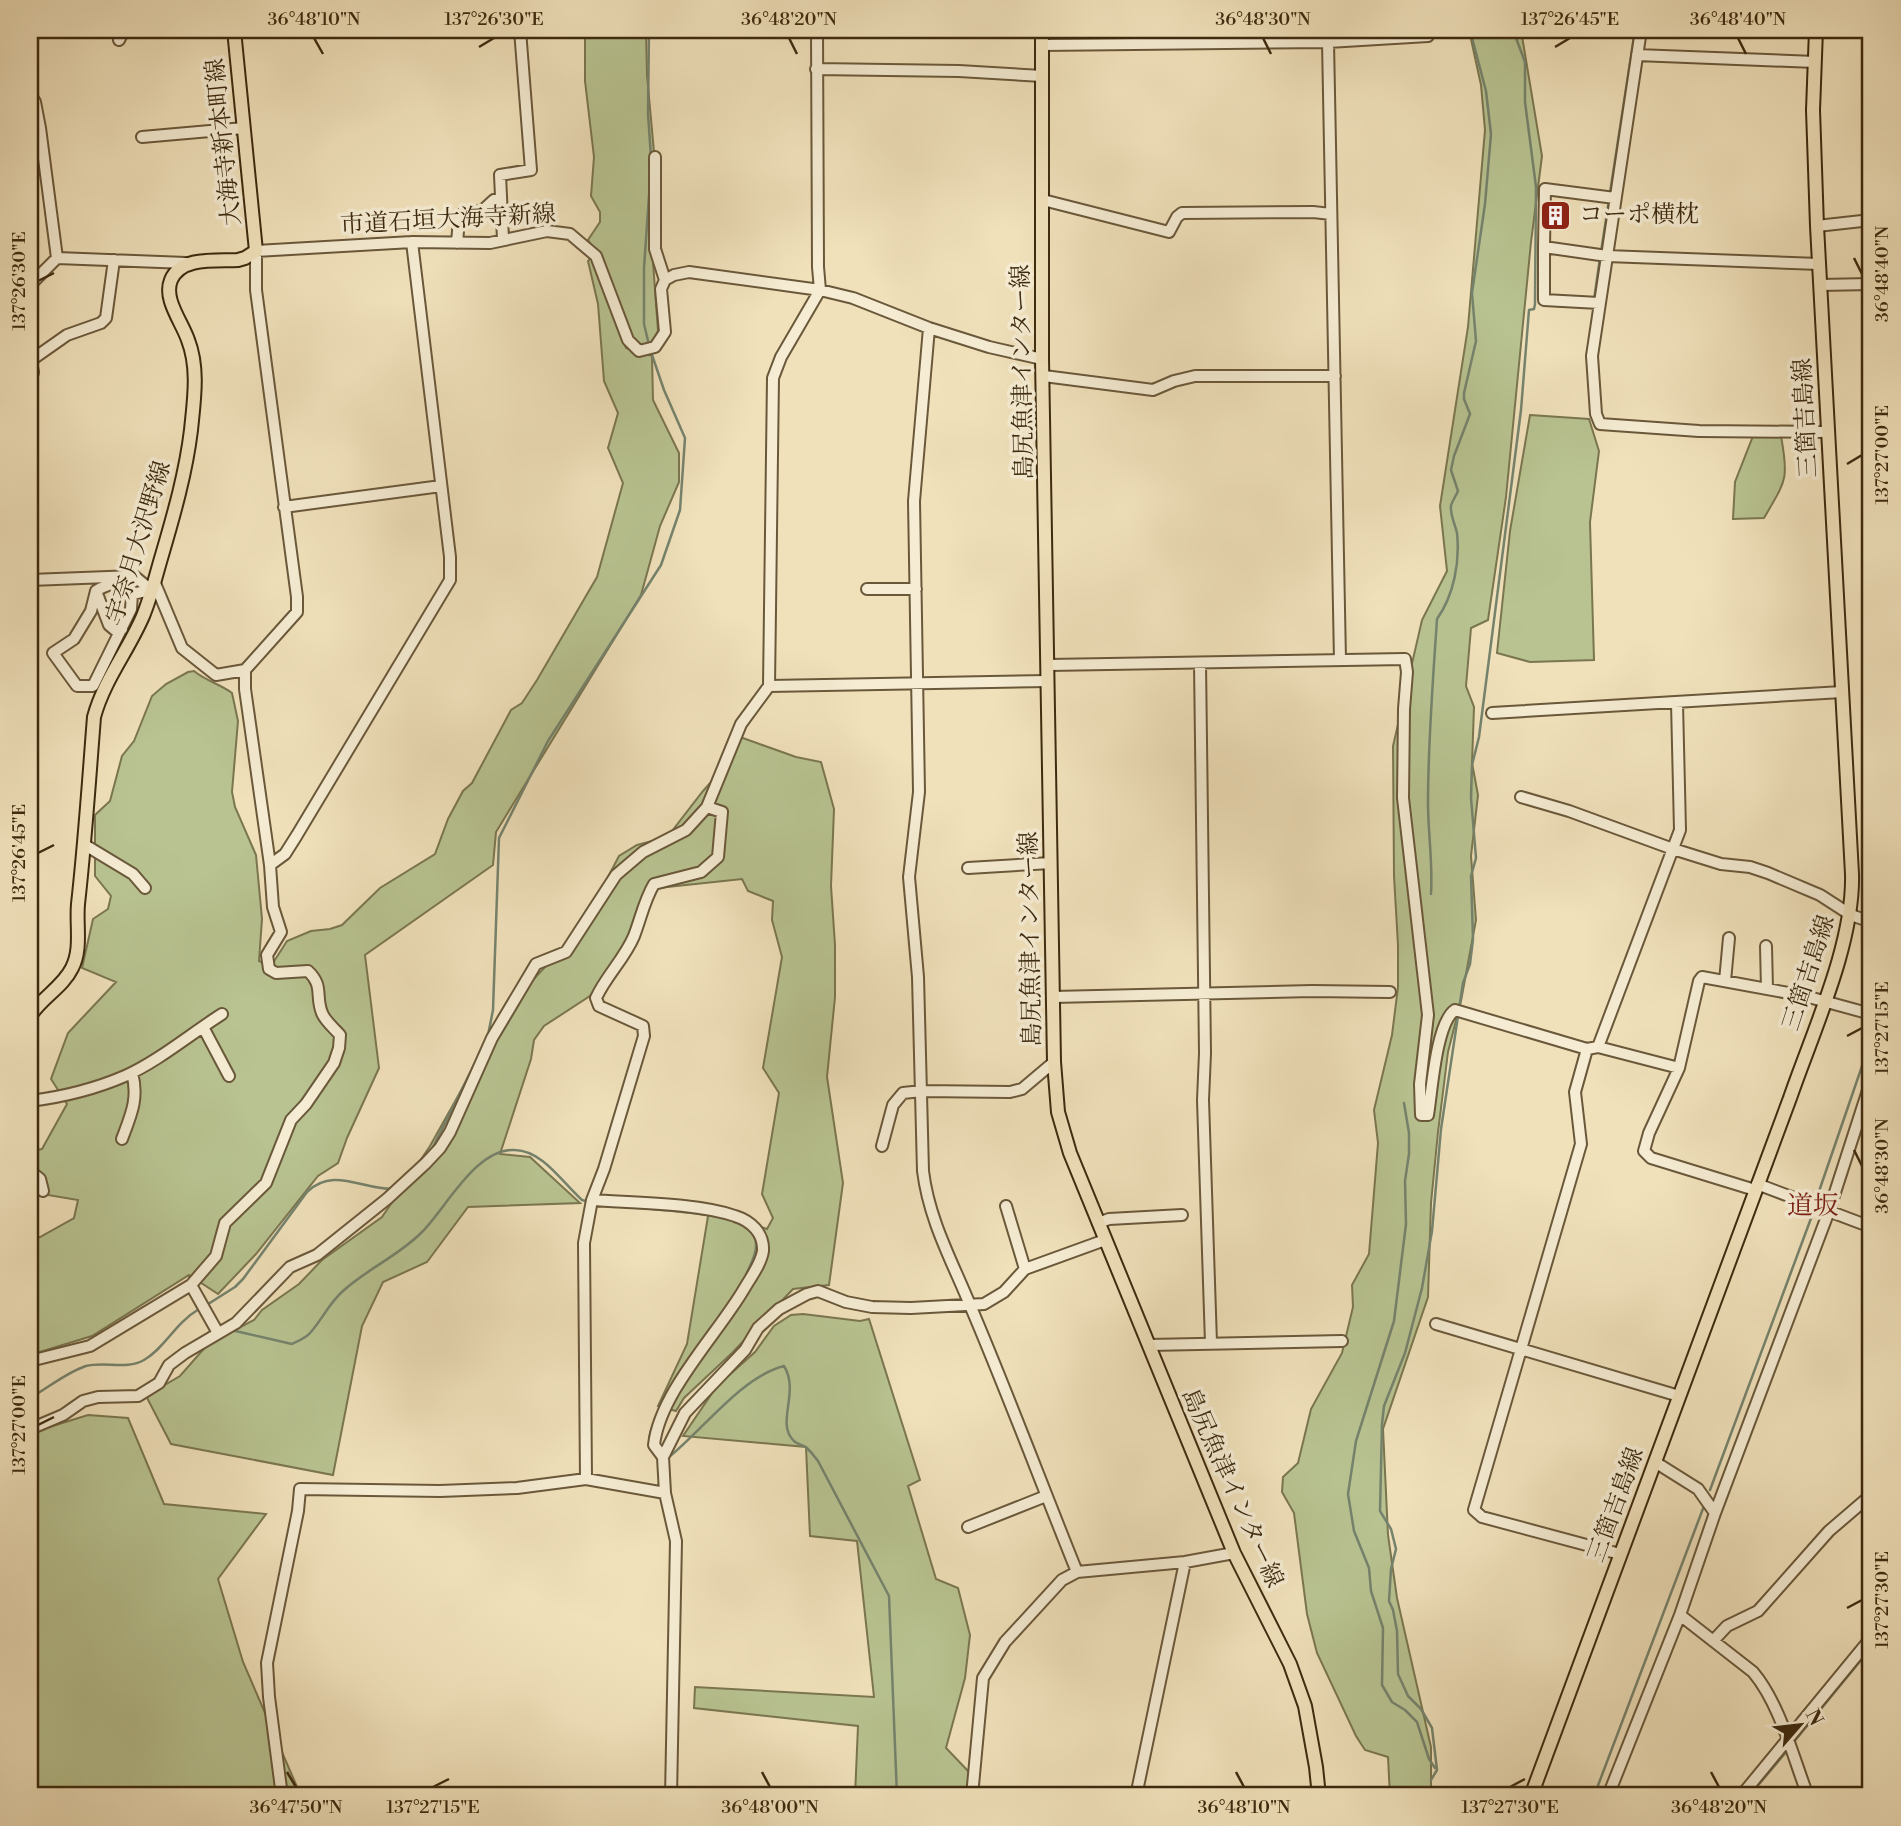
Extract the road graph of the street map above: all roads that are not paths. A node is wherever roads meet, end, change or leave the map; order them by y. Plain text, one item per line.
1 (234, 30) edge
2 (520, 30) edge
3 (817, 30) edge
4 (1042, 30) edge
5 (1641, 30) edge
6 (1816, 30) edge
7 (1428, 36) dead end
8 (1328, 42) junction
9 (1042, 45) junction
10 (1637, 55) junction
11 (1815, 62) junction
12 (817, 69) junction
13 (1042, 76) junction
14 (30, 94) edge
15 (244, 128) junction
16 (142, 137) dead end
17 (655, 157) dead end
18 (1612, 198) junction
19 (500, 199) junction
20 (1043, 200) junction
21 (1331, 214) junction
22 (1871, 220) edge
23 (1816, 226) junction
24 (503, 239) junction
25 (412, 242) junction
26 (457, 243) junction
27 (1544, 247) junction
28 (256, 251) junction
29 (1604, 255) junction
30 (57, 258) junction
31 (114, 260) junction
32 (186, 263) junction
33 (1819, 264) junction
34 (665, 280) junction
35 (1871, 284) edge
36 (30, 285) edge
37 (1820, 285) junction
38 (820, 290) junction
39 (1595, 303) junction
40 (929, 328) junction
41 (1042, 359) junction
42 (30, 361) edge
43 (1044, 376) junction
44 (1335, 376) junction
45 (30, 384) edge
46 (1828, 432) junction
47 (441, 486) junction
48 (284, 507) junction
49 (30, 580) edge
50 (153, 586) junction
51 (867, 589) dead end
52 (916, 589) junction
53 (96, 591) junction
54 (132, 594) junction
55 (122, 629) junction
56 (1340, 660) junction
57 (1200, 663) junction
58 (1049, 665) junction
59 (245, 670) junction
60 (1048, 681) junction
61 (918, 683) junction
62 (769, 686) junction
63 (1842, 692) junction
64 (1677, 703) junction
65 (1492, 713) dead end
66 (1521, 797) dead end
67 (707, 807) junction
68 (85, 845) junction
69 (1673, 849) junction
70 (1051, 863) junction
71 (270, 865) junction
72 (968, 868) dead end
73 (145, 888) dead end
74 (1851, 915) junction
75 (1871, 922) edge
76 (1729, 937) dead end
77 (1766, 946) dead end
78 (1725, 981) junction
79 (1767, 989) junction
80 (1390, 992) dead end
81 (1204, 995) junction
82 (1053, 997) junction
83 (1824, 1000) junction
84 (222, 1014) dead end
85 (1871, 1014) edge
86 (30, 1016) edge
87 (203, 1027) junction
88 (1593, 1048) junction
89 (1054, 1062) junction
90 (1679, 1068) junction
91 (132, 1073) junction
92 (229, 1076) dead end
93 (1871, 1081) edge
94 (922, 1091) junction
95 (30, 1101) edge
96 (122, 1139) dead end
97 (882, 1146) dead end
98 (30, 1171) edge
99 (1756, 1187) junction
100 (43, 1191) dead end
101 (592, 1200) junction
102 (1006, 1206) dead end
103 (1825, 1210) junction
104 (1182, 1214) dead end
105 (1098, 1223) junction
106 (1871, 1227) edge
107 (1105, 1240) junction
108 (1025, 1269) junction
109 (191, 1285) junction
110 (970, 1304) junction
111 (1436, 1324) dead end
112 (218, 1333) junction
113 (1342, 1340) dead end
114 (1211, 1343) junction
115 (1149, 1345) junction
116 (1522, 1350) junction
117 (30, 1361) edge
118 (1679, 1396) junction
119 (30, 1429) edge
120 (663, 1457) junction
121 (1655, 1462) junction
122 (586, 1479) junction
123 (664, 1493) junction
124 (1871, 1495) edge
125 (1046, 1496) junction
126 (1715, 1513) junction
127 (968, 1527) dead end
128 (1234, 1553) junction
129 (1620, 1555) junction
130 (1185, 1563) junction
131 (1077, 1572) junction
132 (1680, 1615) junction
133 (1871, 1638) edge
134 (1713, 1641) junction
135 (1787, 1741) junction
136 (282, 1796) edge
137 (671, 1796) edge
138 (972, 1796) edge
139 (1136, 1796) edge
140 (1319, 1796) edge
141 (1531, 1796) edge
142 (1608, 1796) edge
143 (1741, 1796) edge
144 (1808, 1796) edge

1 - 15 main road, 大海寺新本町線
2 - 19 street
3 - 12 street
4 - 9 main road, 島尻魚津インター線
5 - 10 street
6 - 11 main road, 三箇吉島線
7 - 8 street
8 - 9 street
8 - 21 street
9 - 13 main road, 島尻魚津インター線
10 - 11 street
10 - 18 street
11 - 23 main road, 三箇吉島線
12 - 13 street
12 - 38 street
13 - 20 main road, 島尻魚津インター線
14 - 30 street
15 - 16 street
15 - 28 main road, 大海寺新本町線
17 - 34 street
18 - 27 street
18 - 29 street
19 - 24 street
19 - 26 street
20 - 21 street
20 - 41 main road, 島尻魚津インター線
21 - 44 street
22 - 23 street
23 - 33 main road, 三箇吉島線
24 - 26 street, 市道石垣大海寺新線
24 - 34 street, 市道石垣大海寺新線
25 - 26 street, 市道石垣大海寺新線
25 - 28 street, 市道石垣大海寺新線
25 - 47 street
27 - 29 street
27 - 39 street
28 - 32 main road
28 - 48 street
29 - 33 street
29 - 39 street
30 - 31 street
30 - 36 street
31 - 32 street
31 - 42 street
32 - 50 main road, 宇奈月大沢野線
33 - 37 main road, 三箇吉島線
34 - 38 street
35 - 37 street
37 - 46 main road, 三箇吉島線
38 - 40 street
38 - 62 street
39 - 46 street
40 - 41 street
40 - 52 street
41 - 43 main road, 島尻魚津インター線
42 - 45 street
43 - 44 street
43 - 58 main road, 島尻魚津インター線
44 - 56 street
46 - 63 main road, 三箇吉島線
47 - 48 street
47 - 71 street
48 - 59 street
49 - 50 street
50 - 54 street
50 - 59 street
50 - 68 main road, 宇奈月大沢野線
51 - 52 street
52 - 61 street
53 - 54 street
53 - 55 street
53 - 55 street
54 - 55 street
56 - 57 street
56 - 88 street
57 - 58 street
57 - 81 street
58 - 60 main road, 島尻魚津インター線
59 - 71 street
60 - 61 street
60 - 70 main road, 島尻魚津インター線
61 - 62 street
61 - 94 street
62 - 67 street
63 - 64 street
63 - 74 main road, 三箇吉島線
64 - 65 street
64 - 69 street
66 - 69 street
67 - 101 street
67 - 112 street
68 - 73 street
68 - 86 main road, 宇奈月大沢野線
69 - 74 street
69 - 88 street
70 - 72 street
70 - 82 main road, 島尻魚津インター線
71 - 109 street
74 - 75 street
74 - 83 main road, 三箇吉島線
76 - 78 street
77 - 79 street
78 - 79 street
78 - 90 street
79 - 83 street
80 - 81 street
81 - 82 street
81 - 114 street
82 - 89 main road, 島尻魚津インター線
83 - 85 street
83 - 99 main road, 三箇吉島線
84 - 87 street
87 - 91 street
87 - 92 street
88 - 90 street
88 - 116 street
89 - 94 street
89 - 105 main road, 島尻魚津インター線
90 - 99 street
91 - 95 street
91 - 96 street
93 - 103 street
94 - 97 street
94 - 110 street
98 - 100 street
99 - 103 street
99 - 118 main road, 三箇吉島線
101 - 120 street
101 - 122 street
102 - 108 street
103 - 106 street
103 - 126 street
104 - 105 street
105 - 107 main road, 島尻魚津インター線
107 - 108 street
107 - 115 main road, 島尻魚津インター線
108 - 110 street
109 - 112 street
109 - 117 street
110 - 120 street
110 - 125 street
111 - 116 street
112 - 119 street
113 - 114 street
114 - 115 street
115 - 128 main road, 島尻魚津インター線
116 - 118 street
116 - 129 street
118 - 121 main road, 三箇吉島線
120 - 123 street
121 - 126 street
121 - 129 main road, 三箇吉島線
122 - 123 street
122 - 136 street
123 - 137 street
124 - 134 street
125 - 127 street
125 - 131 street
126 - 132 street
128 - 130 street
128 - 140 main road, 島尻魚津インター線
129 - 141 main road, 三箇吉島線
130 - 131 street
130 - 139 street
131 - 138 street
132 - 134 street
132 - 142 street
133 - 135 street
134 - 135 street
135 - 143 street
135 - 144 street

